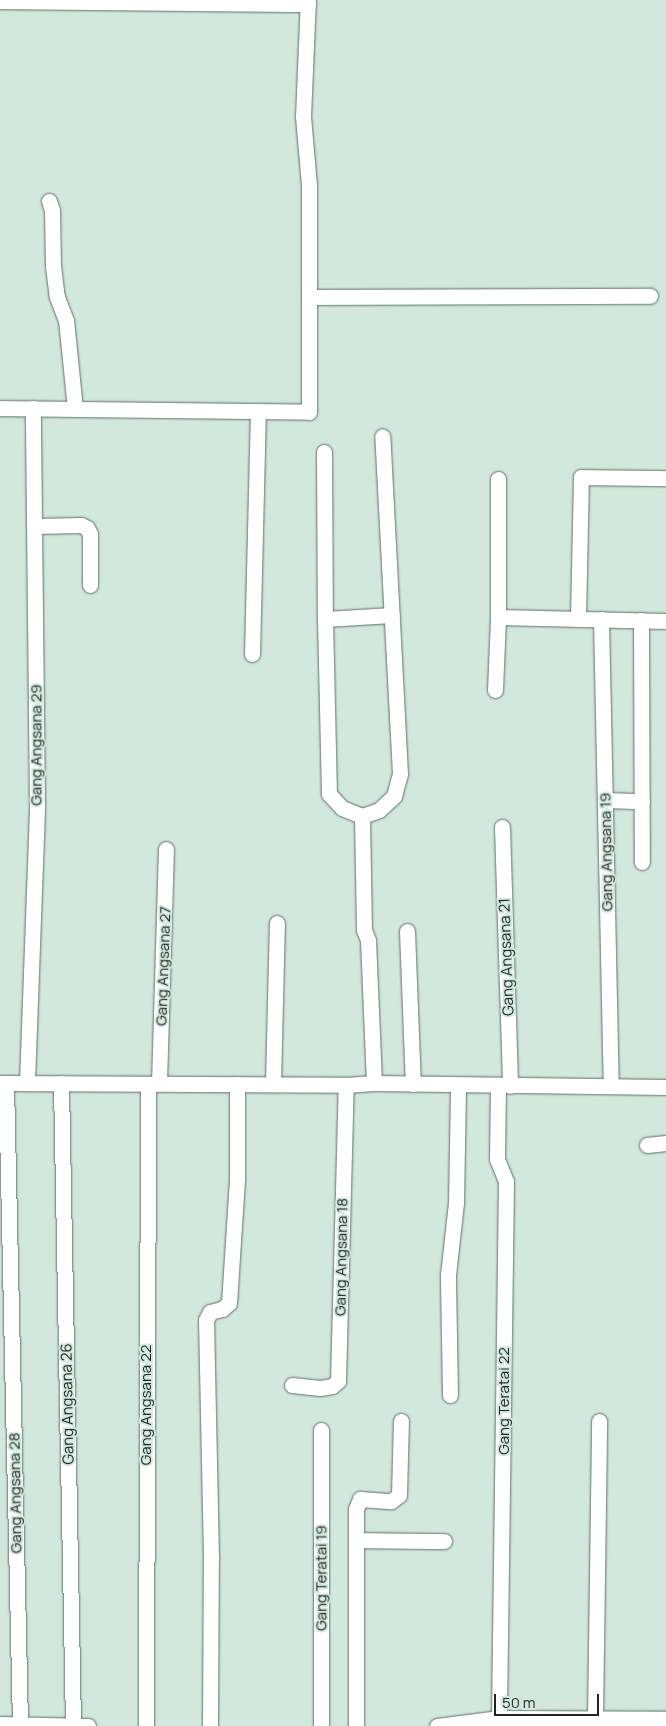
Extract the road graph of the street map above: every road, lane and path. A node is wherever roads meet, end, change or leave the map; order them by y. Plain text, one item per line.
1 (0, 1) edge
2 (308, 2) edge
3 (49, 201) dead end
4 (650, 296) dead end
5 (309, 297) junction
6 (0, 408) edge
7 (33, 408) junction
8 (75, 409) junction
9 (258, 412) junction
10 (382, 436) dead end
11 (324, 452) dead end
12 (666, 478) edge
13 (498, 479) dead end
14 (35, 526) junction
15 (90, 586) dead end
16 (392, 615) junction
17 (498, 617) junction
18 (325, 619) junction
19 (578, 619) junction
20 (601, 619) junction
21 (641, 620) junction
22 (666, 621) edge
23 (252, 654) dead end
24 (495, 690) dead end
25 (605, 800) junction
26 (642, 801) junction
27 (362, 816) junction
28 (502, 827) dead end
29 (166, 849) dead end
30 (642, 862) dead end
31 (276, 923) dead end
32 (406, 931) dead end
33 (26, 1082) junction
34 (3, 1083) edge
35 (61, 1083) junction
36 (154, 1083) junction
37 (273, 1083) junction
38 (369, 1083) junction
39 (237, 1084) junction
40 (413, 1084) junction
41 (346, 1085) junction
42 (458, 1085) junction
43 (504, 1086) junction
44 (611, 1086) junction
45 (666, 1087) edge
46 (666, 1143) edge
47 (647, 1145) dead end
48 (292, 1385) dead end
49 (450, 1395) dead end
50 (401, 1421) dead end
51 (599, 1421) dead end
52 (321, 1430) dead end
53 (357, 1540) junction
54 (444, 1541) dead end
55 (499, 1718) junction
56 (595, 1718) junction
57 (666, 1718) edge
58 (553, 1722) edge
59 (0, 1724) edge
60 (20, 1724) junction
61 (72, 1726) edge
62 (88, 1726) edge
63 (146, 1726) edge
64 (210, 1726) edge
65 (321, 1726) edge
66 (356, 1726) edge
67 (437, 1726) edge

1 - 2 street
2 - 5 street
3 - 8 street
4 - 5 street
5 - 9 street
6 - 7 street
7 - 8 street
7 - 14 street, Gang Angsana 29
8 - 9 street
9 - 23 street
10 - 16 street
11 - 18 street
12 - 19 street
13 - 17 street
14 - 15 street
14 - 33 street, Gang Angsana 29
16 - 18 street
16 - 27 street
17 - 19 street
17 - 24 street
18 - 27 street
19 - 20 street
20 - 21 street
20 - 25 street, Gang Angsana 19
21 - 22 street
21 - 26 street
25 - 26 street
25 - 44 street, Gang Angsana 19
26 - 30 street
27 - 38 street
28 - 43 street, Gang Angsana 21
29 - 36 street, Gang Angsana 27
31 - 37 street
32 - 40 street
33 - 34 street
33 - 35 street
34 - 60 street, Gang Angsana 28
35 - 36 street
35 - 61 street, Gang Angsana 26
36 - 39 street
36 - 63 street, Gang Angsana 22
37 - 39 street
37 - 41 street
38 - 40 street
38 - 41 street
39 - 64 street
40 - 42 street
41 - 48 street, Gang Angsana 18
42 - 43 street
42 - 49 street
43 - 44 street
43 - 55 street, Gang Teratai 22
44 - 45 street
46 - 47 street
50 - 53 street
51 - 56 street
52 - 65 street, Gang Teratai 19
53 - 54 street
53 - 66 street
55 - 58 street
55 - 67 street
56 - 57 street
56 - 58 street
59 - 60 street
60 - 61 street
61 - 62 street

